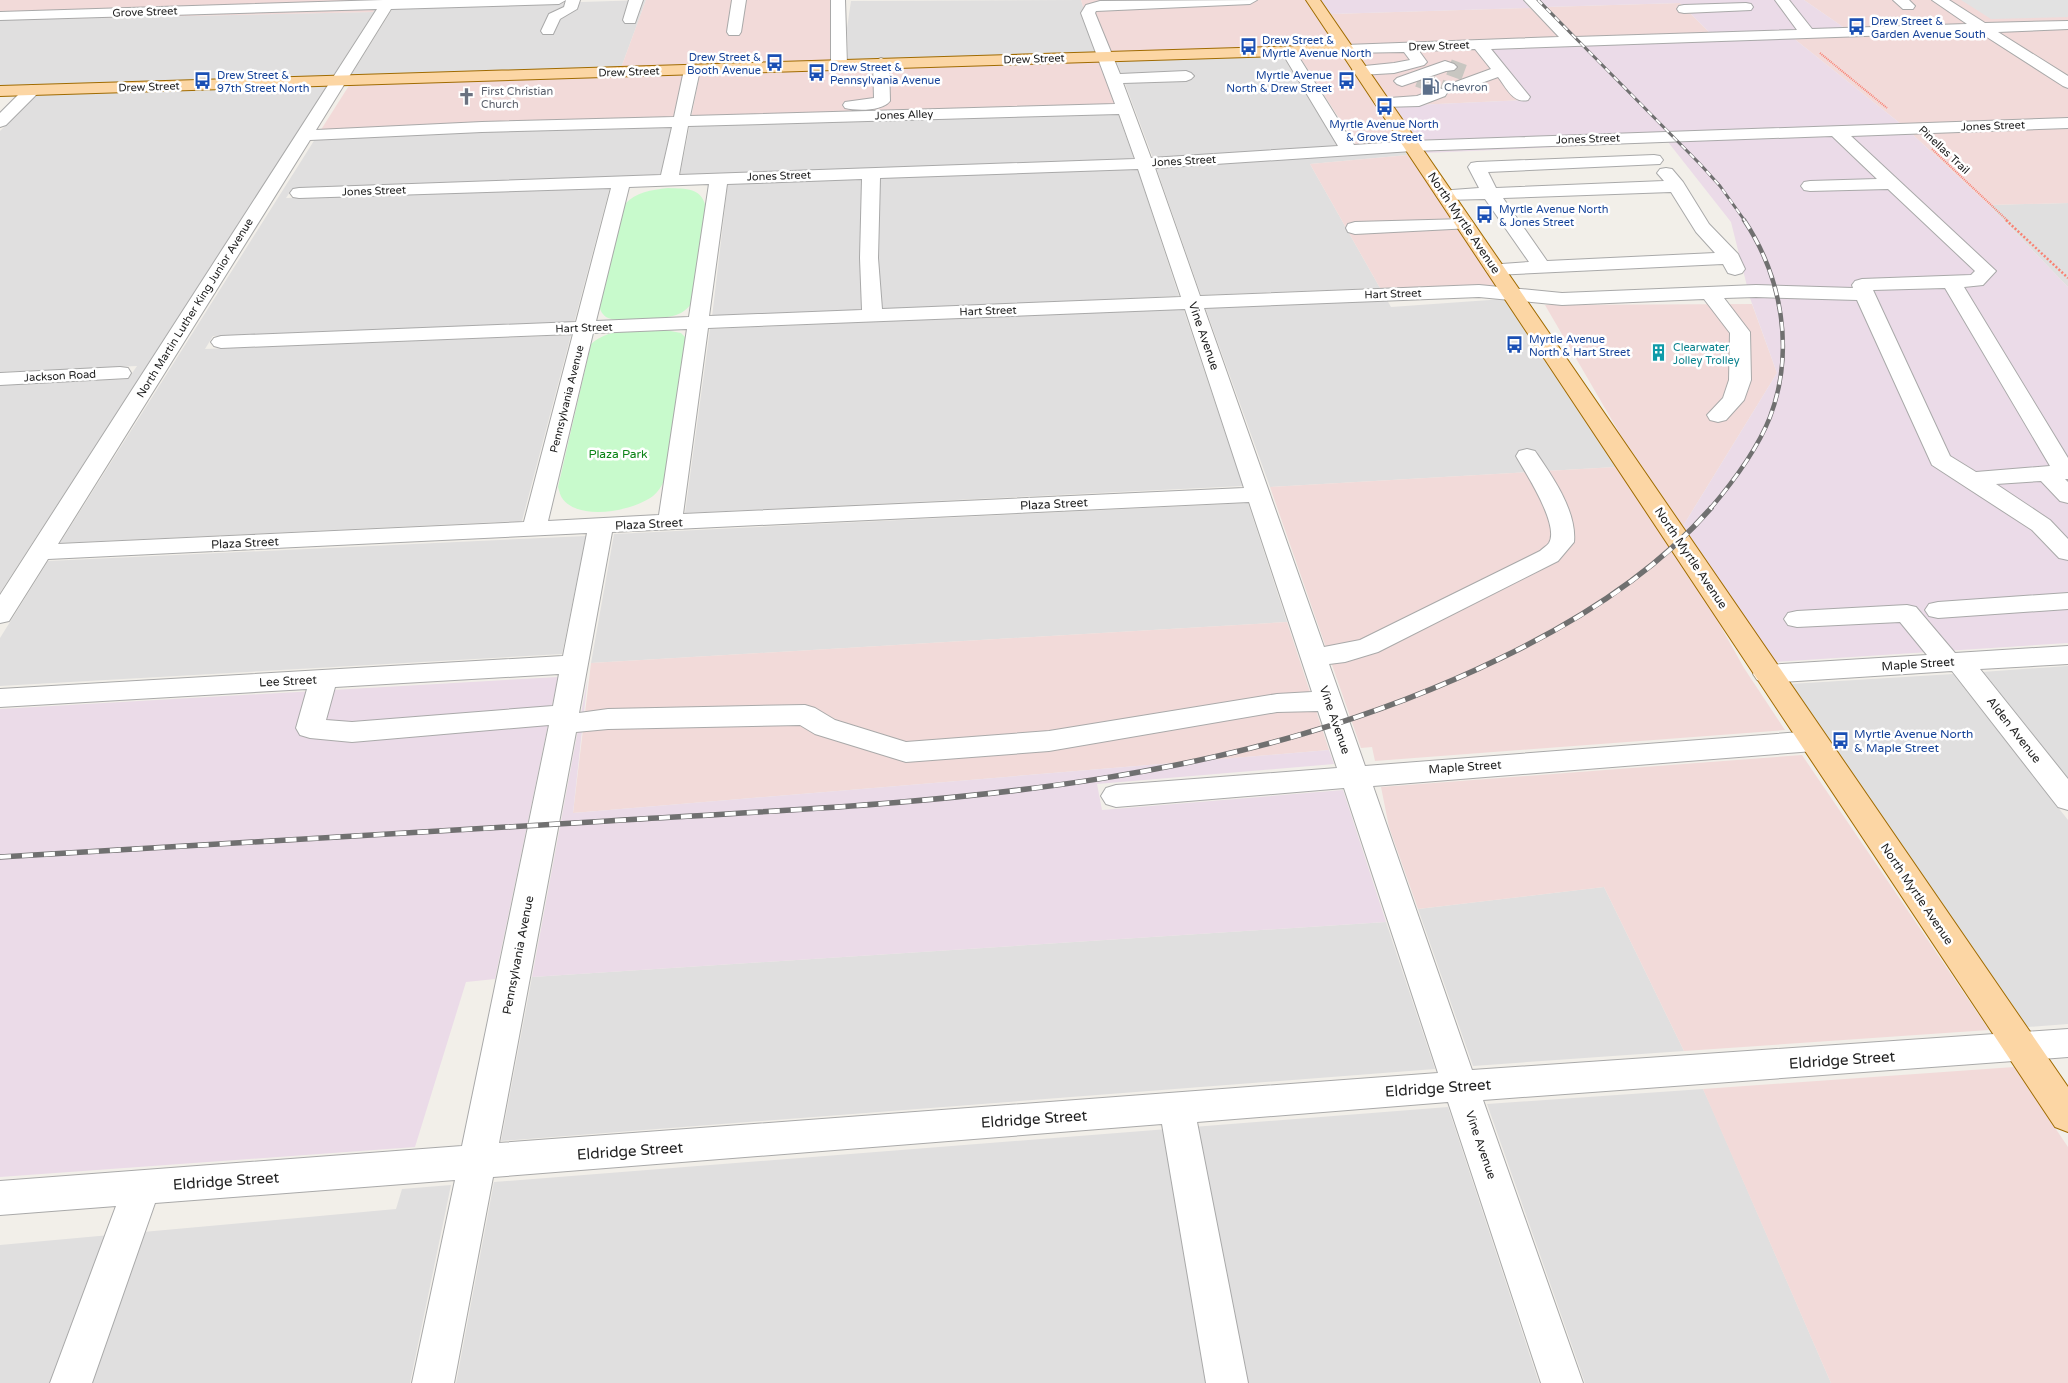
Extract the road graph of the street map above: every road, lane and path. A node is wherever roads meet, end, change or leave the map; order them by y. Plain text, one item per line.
1 (181, 0) edge
2 (559, 0) edge
3 (573, 0) edge
4 (636, 0) edge
5 (739, 0) edge
6 (838, 0) edge
7 (1250, 0) edge
8 (1313, 0) edge
9 (1531, 0) edge
10 (1782, 0) edge
11 (1939, 0) edge
12 (388, 2) edge
13 (1679, 5) edge
14 (1746, 7) dead end
15 (170, 11) junction
16 (0, 16) edge
17 (630, 20) dead end
18 (2068, 26) edge
19 (1982, 28) junction
20 (548, 31) dead end
21 (734, 32) dead end
22 (1808, 34) junction
23 (1717, 36) junction
24 (1343, 38) junction
25 (1571, 41) junction
26 (1479, 44) junction
27 (1408, 47) junction
28 (1288, 51) junction
29 (1820, 53) dead end
30 (1106, 57) junction
31 (880, 64) junction
32 (839, 65) junction
33 (1497, 66) junction
34 (692, 70) junction
35 (1360, 70) junction
36 (2051, 72) junction
37 (2068, 72) edge
38 (1186, 76) dead end
39 (1443, 77) junction
40 (1115, 79) junction
41 (339, 81) junction
42 (2068, 83) edge
43 (32, 90) junction
44 (0, 91) edge
45 (1522, 97) dead end
46 (1382, 102) junction
47 (851, 105) dead end
48 (1125, 109) junction
49 (1624, 120) dead end
50 (0, 122) edge
51 (682, 122) junction
52 (1570, 122) dead end
53 (2068, 123) edge
54 (1910, 128) junction
55 (1836, 131) junction
56 (305, 135) junction
57 (1636, 138) junction
58 (1585, 140) junction
59 (1412, 146) junction
60 (1350, 150) junction
61 (1654, 160) junction
62 (1145, 164) junction
63 (870, 173) junction
64 (719, 178) junction
65 (669, 180) junction
66 (621, 182) junction
67 (1892, 184) junction
68 (1677, 186) junction
69 (1810, 186) dead end
70 (299, 193) dead end
71 (1490, 193) junction
72 (1445, 195) junction
73 (1465, 224) junction
74 (1355, 228) dead end
75 (1731, 258) junction
76 (1542, 267) junction
77 (1495, 269) junction
78 (2068, 278) edge
79 (1951, 282) junction
80 (1717, 293) junction
81 (1512, 294) junction
82 (1864, 294) junction
83 (1192, 302) junction
84 (872, 316) junction
85 (700, 324) junction
86 (584, 328) junction
87 (221, 342) dead end
88 (120, 373) dead end
89 (0, 379) edge
90 (1718, 415) dead end
91 (1527, 456) dead end
92 (2060, 472) edge
93 (1972, 479) junction
94 (1259, 494) junction
95 (2068, 496) edge
96 (670, 522) junction
97 (601, 526) junction
98 (534, 529) junction
99 (40, 552) junction
100 (2068, 553) edge
101 (2068, 602) edge
102 (1938, 610) dead end
103 (0, 616) edge
104 (1797, 619) dead end
105 (2068, 655) edge
106 (1313, 657) junction
107 (1954, 662) junction
108 (575, 664) junction
109 (1768, 674) junction
110 (324, 679) junction
111 (0, 698) edge
112 (1328, 701) junction
113 (565, 719) junction
114 (1814, 741) junction
115 (1355, 776) junction
116 (1116, 796) dead end
117 (2068, 799) edge
118 (2068, 1043) edge
119 (2022, 1047) junction
120 (1461, 1086) junction
121 (1177, 1108) junction
122 (2068, 1116) edge
123 (476, 1163) junction
124 (142, 1187) junction
125 (0, 1198) edge
126 (70, 1383) edge
127 (432, 1383) edge
128 (1226, 1383) edge
129 (1562, 1383) edge

1 - 15 street
2 - 12 street, Grove Street
3 - 20 street
4 - 17 street
5 - 21 street
6 - 32 street
7 - 30 street, Vine Avenue
8 - 24 main road, North Myrtle Avenue
9 - 25 street
10 - 22 street
11 - 19 street
12 - 15 street, Grove Street
12 - 41 street, North Martin Luther King Junior Avenue
13 - 14 street
13 - 23 street
15 - 16 street, Grove Street
18 - 19 street, Drew Street
19 - 22 street, Drew Street
19 - 36 street
22 - 23 street, Drew Street
23 - 25 street, Drew Street
24 - 27 street, Drew Street
24 - 28 main road, Drew Street
24 - 35 main road, North Myrtle Avenue
25 - 26 street, Drew Street
26 - 27 street, Drew Street
26 - 33 street
27 - 39 street
28 - 30 main road, Drew Street
28 - 60 street
29 - 54 path, Pinellas Trail
30 - 31 main road, Drew Street
30 - 40 street, Vine Avenue
31 - 32 main road, Drew Street
31 - 47 street
32 - 34 main road, Drew Street
33 - 39 street
33 - 45 street
34 - 41 main road, Drew Street
34 - 51 street
35 - 39 street
35 - 46 main road, North Myrtle Avenue
36 - 37 street
36 - 42 street
38 - 40 street
39 - 46 street
40 - 48 street, Vine Avenue
41 - 43 main road, Drew Street
41 - 56 street, North Martin Luther King Junior Avenue
43 - 44 main road, Drew Street
43 - 50 street
46 - 59 main road, North Myrtle Avenue
48 - 51 street, Jones Alley
48 - 62 street, Vine Avenue
49 - 57 street
51 - 56 street, Jones Alley
51 - 65 street
52 - 58 street
53 - 54 street, Jones Street
54 - 55 street, Jones Street
54 - 78 path, Pinellas Trail
55 - 57 street, Jones Street
55 - 67 street
56 - 99 street, North Martin Luther King Junior Avenue
57 - 58 street, Jones Street
57 - 61 street
58 - 59 street, Jones Street
59 - 60 street, Jones Street
59 - 72 main road, North Myrtle Avenue
60 - 62 street, Jones Street
61 - 68 street
61 - 71 street
62 - 63 street, Jones Street
62 - 83 street, Vine Avenue
63 - 64 street, Jones Street
63 - 84 street
64 - 65 street, Jones Street
64 - 85 street
65 - 66 street, Jones Street
66 - 70 street, Jones Street
66 - 86 street, Pennsylvania Avenue
67 - 69 street
67 - 79 street
68 - 71 street
68 - 75 street
71 - 72 street
71 - 76 street
72 - 73 main road, North Myrtle Avenue
73 - 74 street
73 - 77 main road, North Myrtle Avenue
75 - 76 street
75 - 80 street
76 - 77 street
77 - 81 main road, North Myrtle Avenue
79 - 82 street
79 - 92 street
80 - 81 street, Hart Street
80 - 82 street, Hart Street
80 - 90 street
81 - 83 street, Hart Street
81 - 109 main road, North Myrtle Avenue
82 - 93 street
83 - 84 street, Hart Street
83 - 94 street, Vine Avenue
84 - 85 street, Hart Street
85 - 86 street, Hart Street
85 - 96 street
86 - 87 street, Hart Street
86 - 98 street, Pennsylvania Avenue
88 - 89 street, Jackson Road
91 - 106 street
92 - 93 street
92 - 95 street
93 - 100 street
94 - 96 street, Plaza Street
94 - 106 street, Vine Avenue
96 - 97 street, Plaza Street
97 - 98 street, Plaza Street
97 - 108 street, Pennsylvania Avenue
98 - 99 street, Plaza Street
99 - 103 street, North Martin Luther King Junior Avenue
101 - 102 street
104 - 107 street, Alden Avenue
105 - 107 street, Maple Street
106 - 112 street, Vine Avenue
107 - 109 street, Maple Street
107 - 117 street, Alden Avenue
108 - 110 street, Lee Street
108 - 113 street, Pennsylvania Avenue
109 - 114 main road, North Myrtle Avenue
110 - 111 street, Lee Street
110 - 113 street
112 - 113 street
112 - 115 street, Vine Avenue
113 - 123 street, Pennsylvania Avenue
114 - 115 street, Maple Street
114 - 119 main road, North Myrtle Avenue
115 - 116 street, Maple Street
115 - 120 street, Vine Avenue
118 - 119 street, Eldridge Street
119 - 120 street, Eldridge Street
119 - 122 main road, North Myrtle Avenue
120 - 121 street, Eldridge Street
120 - 129 street, Vine Avenue
121 - 123 street, Eldridge Street
121 - 128 street
123 - 124 street, Eldridge Street
123 - 127 street, Pennsylvania Avenue
124 - 125 street, Eldridge Street
124 - 126 street

